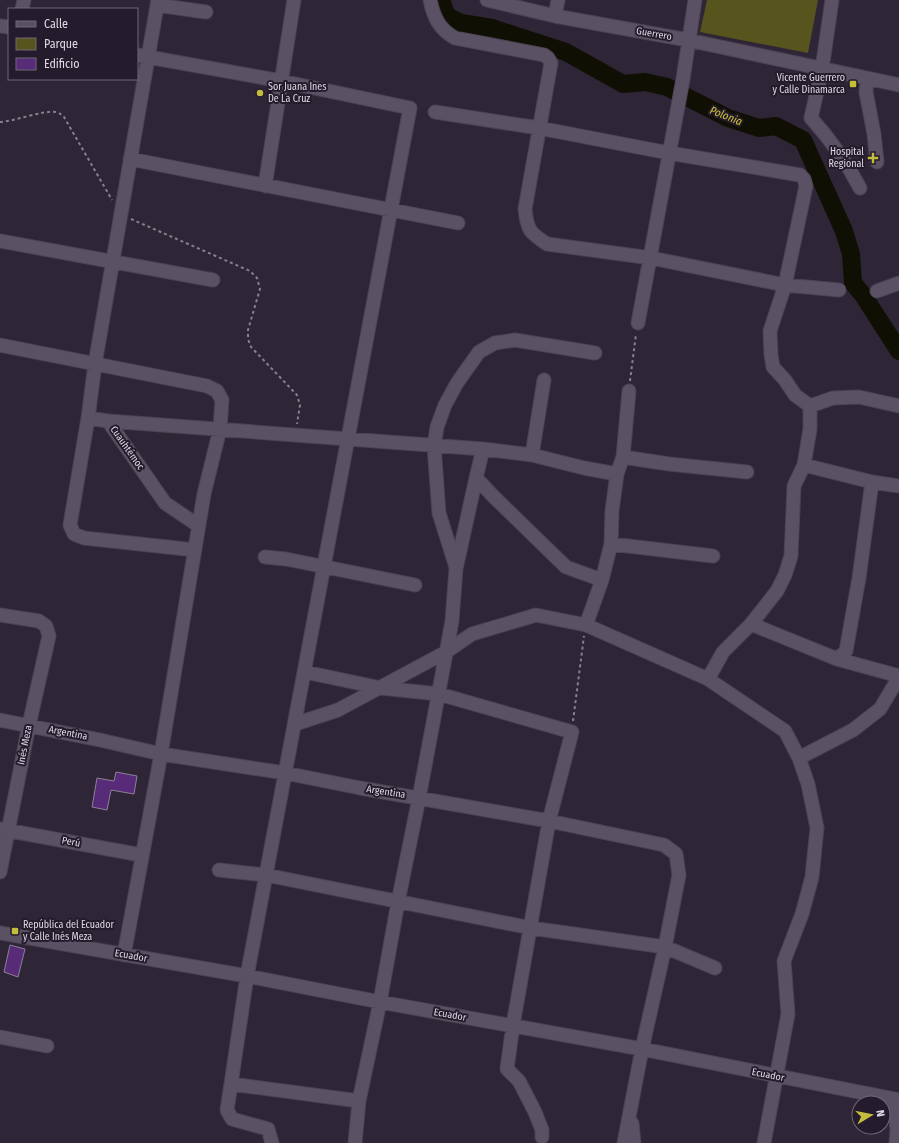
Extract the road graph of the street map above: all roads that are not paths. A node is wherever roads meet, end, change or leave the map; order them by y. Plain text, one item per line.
1 (294, 0) edge
2 (430, 0) edge
3 (487, 0) edge
4 (558, 0) edge
5 (695, 0) edge
6 (832, 0) edge
7 (157, 2) edge
8 (206, 12) dead end
9 (554, 16) junction
10 (688, 40) junction
11 (142, 56) edge
12 (822, 69) junction
13 (867, 79) junction
14 (281, 81) junction
15 (899, 85) edge
16 (434, 112) dead end
17 (539, 128) junction
18 (669, 154) junction
19 (130, 159) junction
20 (877, 162) dead end
21 (265, 186) junction
22 (860, 188) dead end
23 (391, 210) junction
24 (458, 223) dead end
25 (0, 240) edge
26 (651, 258) junction
27 (113, 261) junction
28 (213, 280) dead end
29 (785, 284) junction
30 (899, 284) edge
31 (839, 290) dead end
32 (877, 292) dead end
33 (638, 323) road end
34 (0, 345) edge
35 (595, 353) dead end
36 (95, 364) junction
37 (544, 380) dead end
38 (629, 391) road end
39 (810, 406) junction
40 (899, 406) edge
41 (88, 418) junction
42 (108, 421) junction
43 (220, 429) junction
44 (349, 439) junction
45 (434, 446) junction
46 (484, 449) junction
47 (532, 455) junction
48 (623, 457) junction
49 (804, 465) junction
50 (747, 472) dead end
51 (616, 474) junction
52 (476, 478) junction
53 (872, 482) junction
54 (899, 486) edge
55 (199, 526) junction
56 (611, 544) junction
57 (195, 550) junction
58 (713, 556) dead end
59 (265, 557) dead end
60 (324, 568) junction
61 (456, 569) junction
62 (602, 580) junction
63 (415, 586) dead end
64 (0, 615) edge
65 (751, 624) junction
66 (586, 625) junction
67 (446, 652) junction
68 (837, 659) junction
69 (305, 672) junction
70 (899, 677) edge
71 (708, 679) junction
72 (381, 688) junction
73 (439, 694) junction
74 (0, 720) edge
75 (295, 724) junction
76 (28, 725) junction
77 (161, 754) junction
78 (799, 758) junction
79 (286, 773) junction
80 (419, 798) junction
81 (549, 821) junction
82 (4, 830) edge
83 (141, 855) junction
84 (219, 870) dead end
85 (0, 872) edge
86 (266, 875) junction
87 (398, 902) junction
88 (531, 928) junction
89 (0, 933) edge
90 (665, 947) junction
91 (124, 955) junction
92 (716, 968) dead end
93 (247, 976) junction
94 (380, 1002) junction
95 (513, 1025) junction
96 (0, 1037) edge
97 (47, 1046) dead end
98 (642, 1049) junction
99 (776, 1077) junction
100 (232, 1084) junction
101 (896, 1100) edge
102 (359, 1101) junction
103 (631, 1111) junction
104 (542, 1137) dead end
105 (272, 1143) edge
106 (355, 1143) edge
107 (624, 1143) edge
108 (634, 1143) edge
109 (764, 1143) edge
110 (896, 1143) edge

1 - 14 street
2 - 17 street
3 - 9 street, Guerrero
4 - 9 street
5 - 10 street
6 - 12 street
7 - 8 street
7 - 11 street
9 - 10 street, Guerrero
10 - 12 street, Guerrero
10 - 18 street
11 - 14 street
11 - 19 street
12 - 13 street, Guerrero
12 - 22 street
13 - 15 street, Guerrero
13 - 20 street
14 - 21 street
14 - 23 street
16 - 17 street
17 - 18 street
17 - 26 street
18 - 26 street
18 - 29 street
19 - 21 street
19 - 27 street
21 - 23 street
23 - 24 street
23 - 44 street
25 - 27 street
26 - 29 street
26 - 33 street
27 - 28 street
27 - 36 street
29 - 31 street
29 - 39 street
30 - 32 street
34 - 36 street
35 - 45 street
36 - 41 street
36 - 43 street
37 - 47 street
38 - 48 street
39 - 40 street
39 - 49 street
41 - 42 street, Cuauhtémoc
41 - 57 street
42 - 43 street
42 - 55 street, Cuauhtémoc
43 - 44 street
43 - 55 street
44 - 45 street
44 - 60 street
45 - 46 street
45 - 61 street
46 - 47 street
46 - 52 street
47 - 51 street
48 - 50 street
48 - 51 street
49 - 53 street
49 - 65 street
51 - 56 street
52 - 61 street
52 - 62 street
53 - 54 street
53 - 68 street
55 - 57 street
56 - 58 street
56 - 62 street
57 - 77 street
59 - 60 street
60 - 63 street
60 - 69 street
61 - 67 street
62 - 66 street
64 - 76 street, Inés Meza
65 - 68 street
65 - 71 street
66 - 67 street
66 - 71 street
67 - 72 street
67 - 73 street
68 - 70 street
69 - 72 street
69 - 75 street
70 - 78 street
71 - 78 street
72 - 73 street
72 - 75 street
73 - 80 street
73 - 81 street
74 - 76 street, Argentina
75 - 79 street
76 - 77 street, Argentina
76 - 82 street, Inés Meza
77 - 79 street, Argentina
77 - 83 street
78 - 99 street
79 - 80 street, Argentina
79 - 86 street
80 - 81 street, Argentina
80 - 87 street
81 - 88 street
81 - 90 street, Argentina
82 - 83 street, Perú
82 - 85 street, Inés Meza
83 - 91 street
84 - 86 street
86 - 87 street
86 - 93 street
87 - 88 street
87 - 94 street
88 - 90 street
88 - 95 street
89 - 91 street, Ecuador
90 - 92 street
90 - 98 street, Argentina
91 - 93 street, Ecuador
93 - 94 street, Ecuador
93 - 100 street
94 - 95 street, Ecuador
94 - 102 street
95 - 98 street, Ecuador
95 - 104 street
96 - 97 street
98 - 99 street, Ecuador
98 - 103 street, Argentina
99 - 101 street, Ecuador
99 - 109 street
100 - 102 street
100 - 105 street
101 - 110 street
102 - 106 street
103 - 107 street
103 - 108 street

